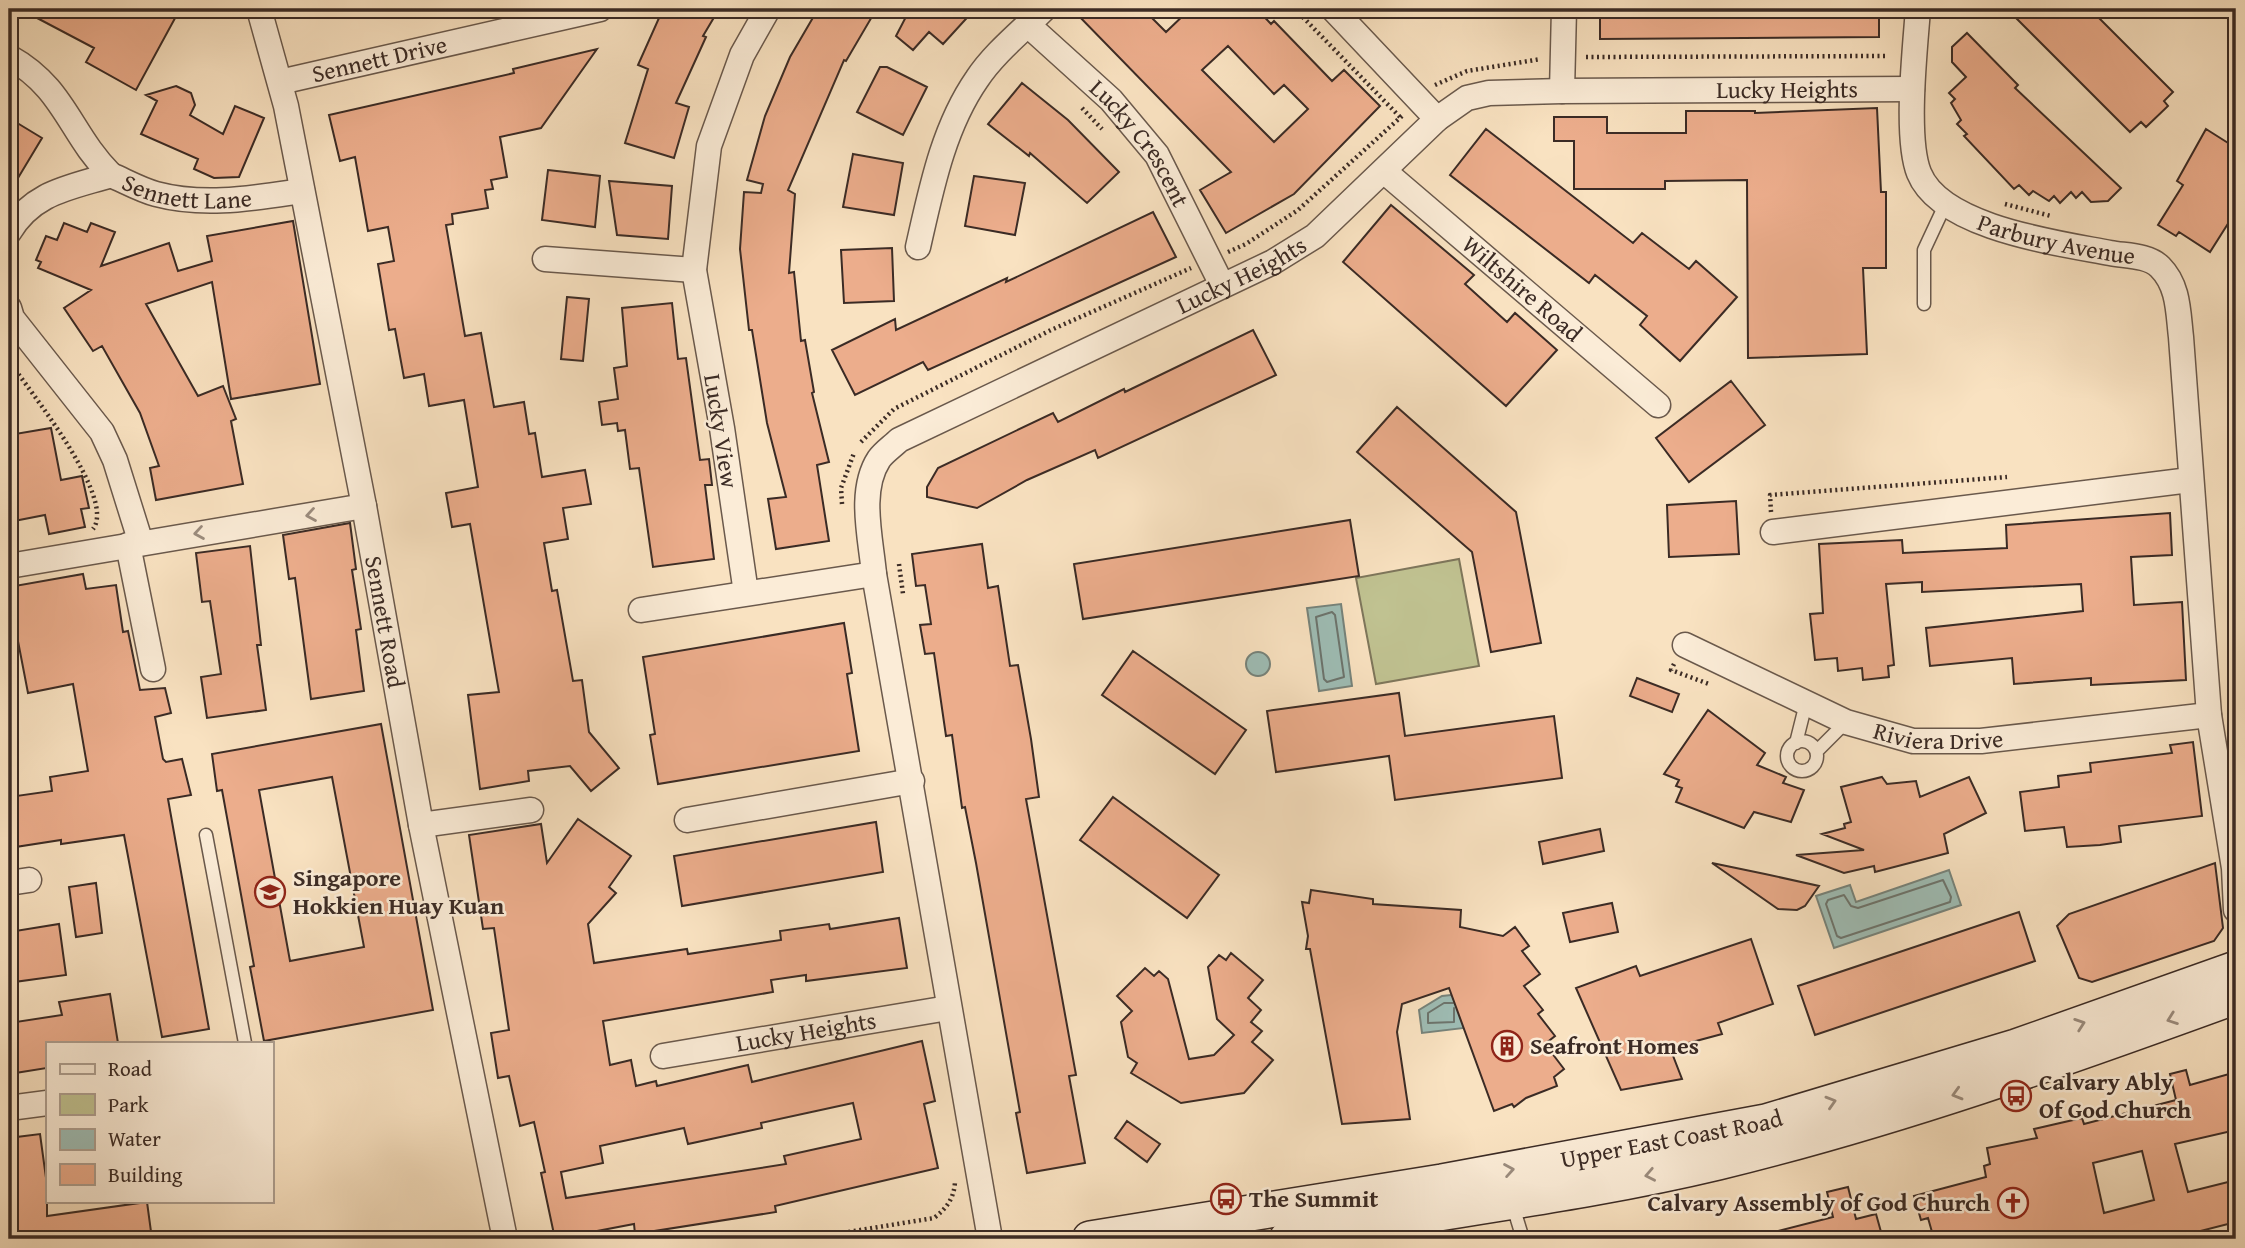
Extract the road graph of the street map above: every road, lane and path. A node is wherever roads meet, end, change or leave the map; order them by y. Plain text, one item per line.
1 (259, 9) edge
2 (600, 9) edge
3 (768, 9) edge
4 (1295, 9) edge
5 (1333, 9) edge
6 (1564, 9) edge
7 (1918, 9) edge
8 (1036, 17) edge
9 (1889, 50) dead end
10 (1886, 56) junction
11 (9, 57) edge
12 (1563, 61) junction
13 (280, 82) junction
14 (1902, 89) junction
15 (1562, 91) junction
16 (1080, 106) dead end
17 (1430, 111) junction
18 (1400, 117) junction
19 (1109, 136) dead end
20 (1385, 172) junction
21 (111, 175) junction
22 (302, 191) junction
23 (2000, 202) dead end
24 (1945, 205) junction
25 (2053, 216) dead end
26 (13, 239) edge
27 (918, 247) dead end
28 (545, 259) dead end
29 (1197, 261) junction
30 (694, 270) junction
31 (1222, 285) junction
32 (10, 300) edge
33 (1924, 304) dead end
34 (9, 361) edge
35 (1658, 405) dead end
36 (2020, 476) dead end
37 (2190, 480) junction
38 (364, 506) junction
39 (843, 513) dead end
40 (97, 525) dead end
41 (1773, 532) joint
42 (134, 544) junction
43 (898, 563) dead end
44 (9, 566) edge
45 (874, 574) junction
46 (746, 593) junction
47 (905, 604) dead end
48 (641, 610) dead end
49 (1685, 645) dead end
50 (153, 669) dead end
51 (1806, 703) junction
52 (2209, 715) junction
53 (1846, 722) junction
54 (1796, 743) junction
55 (1817, 751) junction
56 (912, 781) junction
57 (531, 810) dead end
58 (687, 820) dead end
59 (421, 825) junction
60 (206, 835) dead end
61 (2236, 910) edge
62 (2236, 970) edge
63 (2236, 996) edge
64 (948, 1008) junction
65 (245, 1042) edge
66 (663, 1056) dead end
67 (46, 1103) edge
68 (9, 1108) edge
69 (955, 1174) dead end
70 (1512, 1203) junction
71 (505, 1239) edge
72 (805, 1239) edge
73 (990, 1239) edge
74 (1090, 1239) edge
75 (1287, 1239) edge
76 (1523, 1239) edge

1 - 13 street, Sennett Road
2 - 13 street, Sennett Drive
3 - 30 street, Lucky View
4 - 18 path
5 - 17 street
6 - 12 street
7 - 14 street, Parbury Avenue
8 - 27 street, Lucky Crescent
8 - 29 street, Lucky Crescent
9 - 10 path
10 - 12 path
10 - 14 path
11 - 21 street
12 - 15 street
12 - 17 path
13 - 22 street, Sennett Road
14 - 15 street, Lucky Heights
14 - 24 street, Parbury Avenue
15 - 17 street, Lucky Heights
16 - 19 path
17 - 18 path
17 - 20 street, Lucky Heights
18 - 29 path
20 - 31 street, Lucky Heights
20 - 35 street, Wiltshire Road
21 - 22 street, Sennett Lane
21 - 26 street, Sennett Lane
22 - 38 street, Sennett Road
23 - 25 path
24 - 33 lane
24 - 37 street, Parbury Avenue
26 - 32 path
28 - 30 street
29 - 31 street, Lucky Crescent
29 - 39 path
30 - 46 street, Lucky View
31 - 45 street, Lucky Heights
32 - 42 street
34 - 40 path
36 - 41 path
37 - 41 street
37 - 52 street, Parbury Avenue
38 -> 42 street
38 - 59 street, Sennett Road
42 - 44 street
42 - 50 street
43 - 47 path
45 - 46 street
45 - 56 street, Lucky Heights
46 - 48 street
49 - 51 street, Riviera Drive
51 - 53 street, Riviera Drive
51 - 54 lane
52 - 53 street, Riviera Drive
52 - 61 street, Parbury Avenue
53 - 55 lane
54 - 55 lane
54 - 55 lane
56 - 58 street
56 - 64 street, Lucky Heights
57 - 59 street
59 - 71 street, Sennett Road
60 - 65 lane
74 -> 62 main road, Upper East Coast Road
63 -> 70 main road, Upper East Coast Road
64 - 66 street, Lucky Heights
64 - 73 street, Lucky Heights
67 - 68 street
69 - 72 path
70 - 75 main road, Upper East Coast Road
70 - 76 lane

